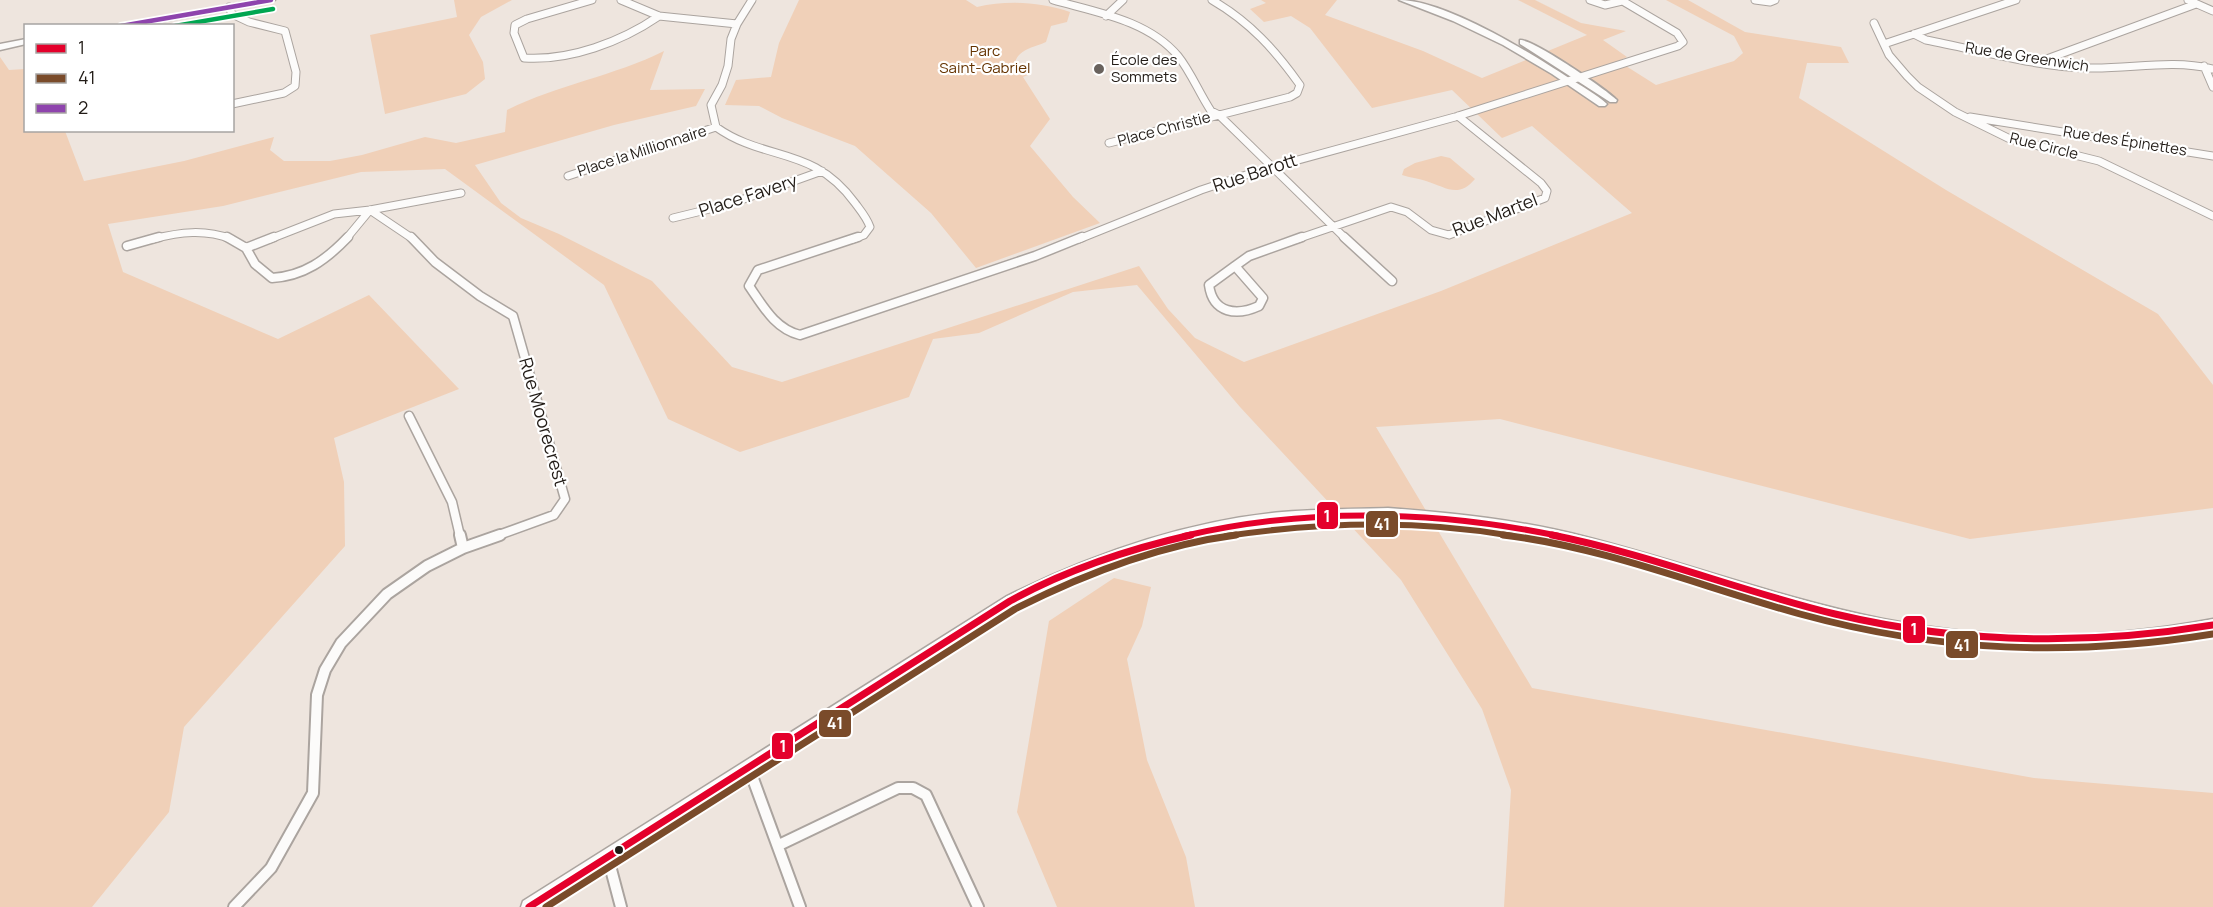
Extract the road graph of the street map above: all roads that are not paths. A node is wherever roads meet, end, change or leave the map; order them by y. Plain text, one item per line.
1 (271, 0) edge
2 (592, 0) edge
3 (621, 0) edge
4 (753, 0) edge
5 (1053, 0) edge
6 (1123, 0) edge
7 (1212, 0) edge
8 (1403, 0) edge
9 (1424, 0) edge
10 (1590, 0) edge
11 (1622, 0) edge
12 (1755, 0) edge
13 (1775, 0) edge
14 (2016, 0) edge
15 (2188, 0) edge
16 (236, 4) edge
17 (2196, 4) junction
18 (2213, 11) edge
19 (659, 16) junction
20 (1106, 16) junction
21 (1874, 23) dead end
22 (129, 24) edge
23 (737, 24) junction
24 (1914, 34) junction
25 (24, 41) edge
26 (1884, 44) junction
27 (0, 47) edge
28 (2042, 61) junction
29 (2204, 66) junction
30 (2213, 69) edge
31 (1579, 76) junction
32 (1568, 80) junction
33 (2213, 87) edge
34 (1613, 100) dead end
35 (234, 104) edge
36 (1602, 104) dead end
37 (1219, 115) junction
38 (1458, 116) junction
39 (1966, 118) junction
40 (716, 127) junction
41 (1109, 143) dead end
42 (2213, 156) edge
43 (1272, 167) junction
44 (822, 171) junction
45 (568, 176) dead end
46 (461, 193) dead end
47 (370, 210) junction
48 (2202, 210) junction
49 (2213, 211) edge
50 (2213, 216) edge
51 (673, 218) dead end
52 (1332, 226) junction
53 (127, 246) dead end
54 (246, 248) junction
55 (1235, 266) junction
56 (1392, 281) dead end
57 (409, 416) dead end
58 (463, 548) junction
59 (2213, 625) edge
60 (749, 768) junction
61 (779, 845) junction
62 (608, 858) junction
63 (234, 907) edge
64 (530, 907) edge
65 (621, 907) edge
66 (800, 907) edge
67 (978, 907) edge

1 - 16 street
2 - 19 street
3 - 19 street
4 - 23 street
5 - 20 street
6 - 20 street
7 - 37 street, Place Christie
8 - 32 street
9 - 31 street
10 - 11 street, Rue Barott
11 - 31 street, Rue Barott
12 - 13 street
14 - 24 street
15 - 17 street
16 - 22 street
16 - 35 street
17 - 18 street
17 - 28 street
19 - 23 street
20 - 37 street
21 - 26 street, Rue Circle
23 - 40 street
24 - 26 street
24 - 28 street, Rue de Greenwich
25 - 27 street
26 - 39 street, Rue Circle
28 - 29 street, Rue de Greenwich
29 - 30 street, Rue de Greenwich
29 - 33 street
31 - 32 street, Rue Barott
31 - 34 street
32 - 36 street
32 - 38 street, Rue Barott
37 - 41 street, Place Christie
37 - 43 street
38 - 43 street, Rue Barott
38 - 52 street, Rue Martel
39 - 42 street, Rue des Épinettes
39 - 48 street, Rue Circle
40 - 44 street
40 - 45 street, Place la Millionnaire
43 - 44 street, Rue Barott
43 - 52 street
44 - 51 street, Place Favery
46 - 47 street
47 - 54 street
47 - 54 street
47 - 58 street, Rue Moorecrest
48 - 49 street
48 - 50 street, Rue Circle
52 - 55 street, Rue Martel
52 - 56 street
53 - 54 street
55 - 55 street, Rue Martel
57 - 58 street
58 - 63 street, Rue Moorecrest
59 - 60 street
60 - 61 street
60 - 62 street
61 - 66 street
61 - 67 street
62 - 64 street
62 - 65 street

